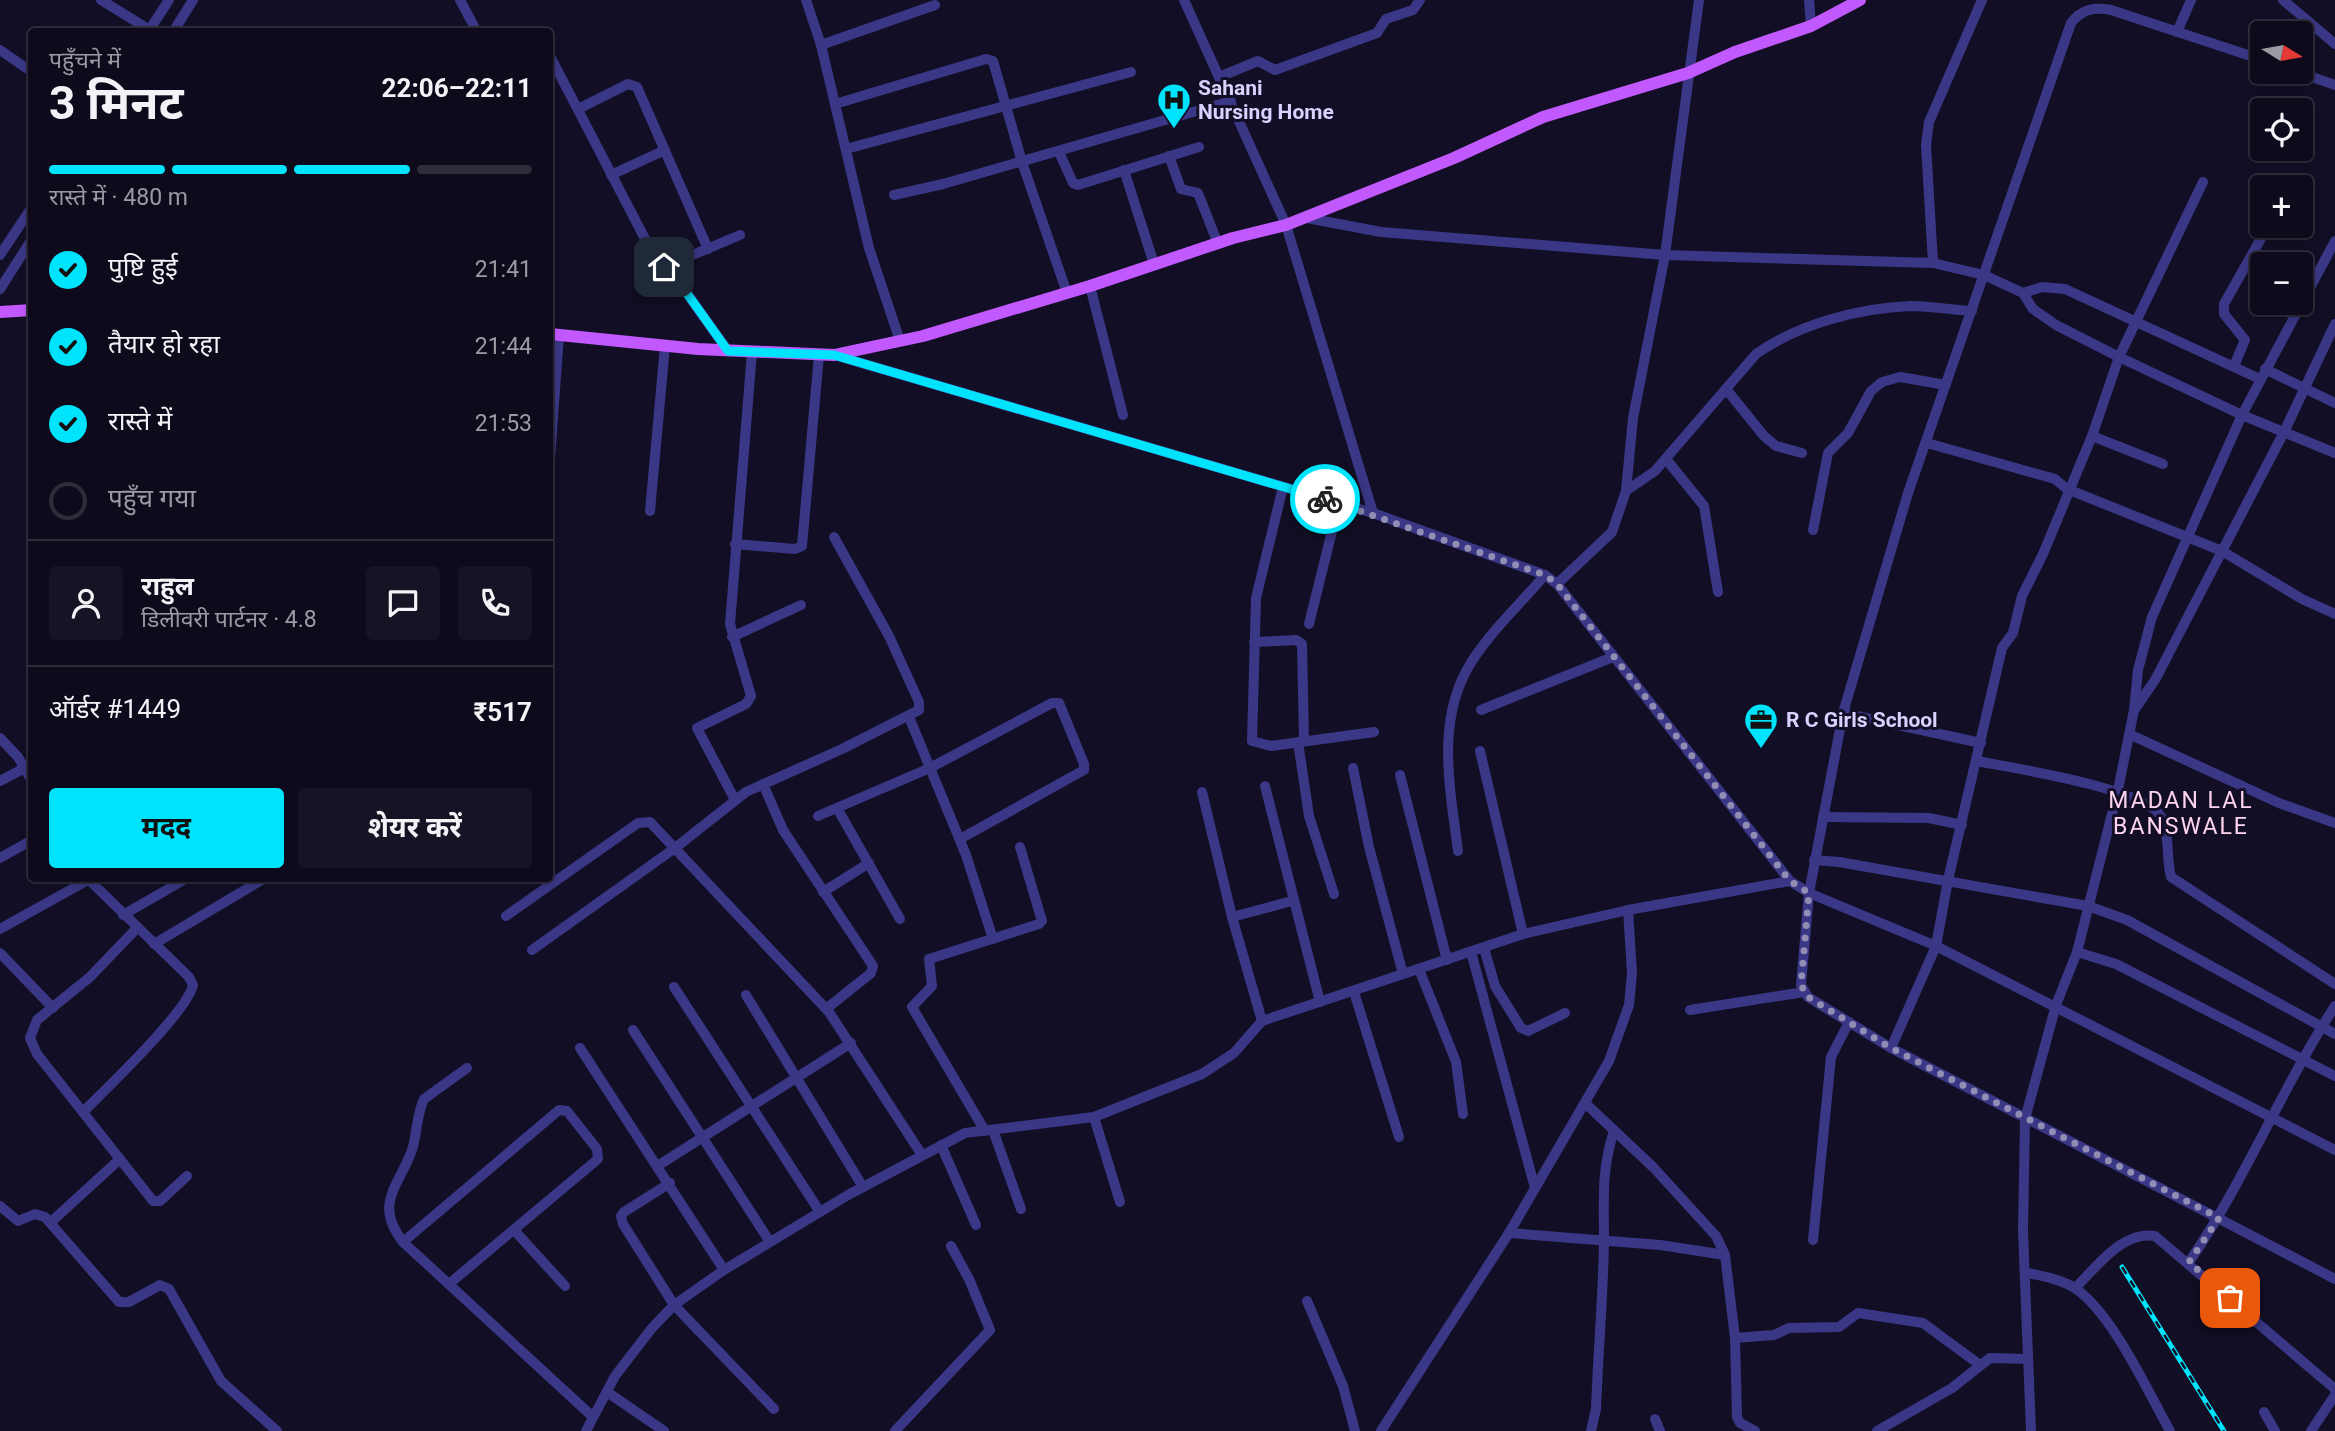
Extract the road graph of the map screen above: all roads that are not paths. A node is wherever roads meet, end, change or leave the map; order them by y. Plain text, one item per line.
1 (101, 0) edge
2 (169, 0) edge
3 (193, 0) edge
4 (460, 0) edge
5 (806, 0) edge
6 (1184, 0) edge
7 (1420, 0) edge
8 (1699, 0) edge
9 (1809, 0) edge
10 (1860, 0) edge
11 (1982, 0) edge
12 (2190, 0) edge
13 (2283, 0) edge
14 (2088, 4) edge
15 (935, 5) dead end
16 (1811, 26) junction
17 (145, 28) edge
18 (152, 28) edge
19 (176, 28) edge
20 (475, 28) edge
21 (2177, 32) junction
22 (2335, 44) edge
23 (821, 45) junction
24 (0, 50) edge
25 (2250, 56) edge
26 (553, 62) edge
27 (28, 69) edge
28 (1131, 72) dead end
29 (1688, 73) junction
30 (1219, 77) junction
31 (2314, 78) edge
32 (2335, 85) edge
33 (1231, 101) junction
34 (835, 104) junction
35 (1007, 108) junction
36 (578, 109) junction
37 (1199, 147) dead end
38 (846, 149) junction
39 (665, 150) junction
40 (1059, 152) junction
41 (1169, 156) junction
42 (1022, 162) junction
43 (1124, 170) junction
44 (611, 176) junction
45 (2203, 182) dead end
46 (894, 195) dead end
47 (28, 213) edge
48 (1307, 218) junction
49 (1286, 225) junction
50 (740, 235) dead end
51 (2260, 238) edge
52 (2335, 241) edge
53 (1218, 244) junction
54 (28, 245) edge
55 (708, 249) junction
56 (1665, 255) junction
57 (0, 256) edge
58 (1933, 263) junction
59 (1154, 264) junction
60 (664, 267) junction
61 (1984, 275) junction
62 (1090, 286) junction
63 (0, 289) edge
64 (1067, 293) junction
65 (2023, 293) junction
66 (28, 310) edge
67 (0, 312) edge
68 (1972, 312) junction
69 (2137, 320) junction
70 (2335, 324) edge
71 (554, 335) edge
72 (900, 341) junction
73 (665, 346) junction
74 (728, 351) junction
75 (752, 352) junction
76 (819, 355) junction
77 (834, 355) junction
78 (2119, 357) junction
79 (553, 366) edge
80 (2235, 366) junction
81 (2263, 374) junction
82 (1946, 385) junction
83 (1726, 389) junction
84 (2304, 390) junction
85 (2335, 403) edge
86 (1123, 415) dead end
87 (2242, 415) junction
88 (2284, 432) junction
89 (2092, 436) junction
90 (1927, 443) junction
91 (1802, 453) dead end
92 (2335, 453) edge
93 (1665, 459) junction
94 (2163, 464) dead end
95 (1283, 487) junction
96 (2067, 489) junction
97 (1626, 491) junction
98 (1339, 503) junction
99 (650, 511) dead end
100 (1373, 513) junction
101 (1813, 530) dead end
102 (834, 537) dead end
103 (2188, 537) junction
104 (735, 544) junction
105 (2222, 551) junction
106 (1545, 575) junction
107 (1557, 584) junction
108 (1718, 592) dead end
109 (801, 605) dead end
110 (2335, 614) edge
111 (1309, 624) dead end
112 (732, 637) junction
113 (1254, 642) junction
114 (1613, 657) junction
115 (1481, 710) dead end
116 (2134, 710) junction
117 (1843, 713) junction
118 (909, 717) junction
119 (1374, 732) dead end
120 (2129, 734) junction
121 (0, 738) edge
122 (1301, 742) junction
123 (1981, 743) junction
124 (1480, 751) dead end
125 (1977, 761) junction
126 (28, 766) edge
127 (930, 768) junction
128 (1353, 768) dead end
129 (1399, 775) dead end
130 (0, 781) edge
131 (763, 784) junction
132 (1265, 786) dead end
133 (2118, 790) junction
134 (1202, 792) dead end
135 (735, 800) junction
136 (837, 808) junction
137 (818, 816) dead end
138 (1823, 817) junction
139 (2335, 823) edge
140 (1962, 825) junction
141 (960, 839) junction
142 (28, 842) edge
143 (1020, 847) dead end
144 (675, 848) junction
145 (1458, 851) dead end
146 (0, 858) edge
147 (1814, 860) junction
148 (869, 863) junction
149 (1948, 880) junction
150 (1790, 881) junction
151 (87, 882) edge
152 (90, 882) edge
153 (180, 882) edge
154 (258, 882) edge
155 (823, 892) junction
156 (1809, 893) junction
157 (1334, 894) dead end
158 (1292, 901) junction
159 (2088, 906) junction
160 (1628, 910) junction
161 (123, 915) junction
162 (506, 916) dead end
163 (1231, 918) junction
164 (900, 919) dead end
165 (137, 928) junction
166 (0, 929) edge
167 (1523, 934) junction
168 (993, 939) junction
169 (154, 944) junction
170 (1936, 946) junction
171 (1484, 948) junction
172 (532, 950) dead end
173 (1471, 952) junction
174 (2077, 952) junction
175 (0, 953) edge
176 (1447, 960) junction
177 (1419, 969) junction
178 (1403, 974) junction
179 (2334, 979) edge
180 (674, 987) dead end
181 (1354, 992) junction
182 (1804, 992) junction
183 (746, 995) dead end
184 (1320, 1002) junction
185 (2056, 1005) junction
186 (2335, 1006) edge
187 (53, 1007) junction
188 (826, 1009) junction
189 (1690, 1010) dead end
190 (1565, 1013) dead end
191 (1262, 1021) junction
192 (1849, 1023) junction
193 (2321, 1027) junction
194 (633, 1030) dead end
195 (2335, 1034) edge
196 (851, 1043) junction
197 (580, 1048) dead end
198 (1891, 1048) junction
199 (2303, 1059) junction
200 (467, 1068) dead end
201 (2335, 1076) edge
202 (797, 1079) junction
203 (1585, 1103) junction
204 (752, 1106) junction
205 (84, 1111) junction
206 (1463, 1114) dead end
207 (2272, 1116) junction
208 (1094, 1117) junction
209 (2025, 1119) junction
210 (989, 1130) junction
211 (1614, 1131) junction
212 (1399, 1137) dead end
213 (701, 1139) junction
214 (941, 1145) junction
215 (2335, 1150) edge
216 (922, 1156) junction
217 (120, 1159) junction
218 (659, 1165) junction
219 (187, 1176) dead end
220 (670, 1184) junction
221 (863, 1187) junction
222 (1535, 1188) junction
223 (1120, 1202) dead end
224 (0, 1206) edge
225 (1021, 1209) dead end
226 (820, 1213) junction
227 (2219, 1218) junction
228 (51, 1222) junction
229 (976, 1226) dead end
230 (514, 1230) junction
231 (1509, 1233) junction
232 (1813, 1240) dead end
233 (1604, 1241) junction
234 (403, 1242) junction
235 (770, 1242) junction
236 (951, 1246) dead end
237 (1725, 1255) junction
238 (2189, 1262) junction
239 (724, 1270) junction
240 (2027, 1273) junction
241 (2335, 1279) edge
242 (449, 1284) junction
243 (565, 1286) dead end
244 (2075, 1288) junction
245 (1307, 1301) dead end
246 (674, 1305) junction
247 (1735, 1338) junction
248 (2028, 1359) junction
249 (1980, 1365) junction
250 (2335, 1389) edge
251 (607, 1392) junction
252 (2335, 1395) edge
253 (774, 1409) dead end
254 (2264, 1412) dead end
255 (593, 1417) junction
256 (1655, 1419) dead end
257 (276, 1431) edge
258 (586, 1431) edge
259 (664, 1431) edge
260 (895, 1431) edge
261 (1355, 1431) edge
262 (1381, 1431) edge
263 (1591, 1431) edge
264 (1660, 1431) edge
265 (1755, 1431) edge
266 (1877, 1431) edge
267 (2031, 1431) edge
268 (2170, 1431) edge
269 (2275, 1431) edge
270 (2311, 1431) edge

1 - 17 street
2 - 18 street
3 - 19 street
4 - 20 street
5 - 23 street
6 - 30 street
7 - 30 street
8 - 29 street
9 - 16 street
10 - 16 main road
11 - 58 street
12 - 21 street
13 - 22 street
14 - 21 street
14 - 61 street
15 - 23 street
16 - 29 main road
21 - 25 street
23 - 34 street
24 - 27 street
26 - 36 street
28 - 35 street
29 - 48 main road
29 - 56 street
30 - 33 street
31 - 32 street
33 - 40 street
33 - 49 street
34 - 35 street
34 - 38 street
35 - 38 street
35 - 42 street
36 - 39 street
36 - 44 street
37 - 41 street
38 - 72 street
39 - 44 street
39 - 55 street
40 - 42 street
40 - 43 street
41 - 43 street
41 - 53 street
42 - 46 street
42 - 64 street
43 - 59 street
44 - 60 street
45 - 69 street
47 - 57 street
48 - 49 main road
48 - 56 street
49 - 53 main road
49 - 100 street
50 - 55 street
51 - 80 street
52 - 81 street
53 - 59 main road
54 - 63 street
55 - 60 street
56 - 58 street
56 - 97 street
58 - 61 street
59 - 62 main road
60 - 74 street
61 - 65 street
61 - 68 street
62 - 64 main road
62 - 86 street
64 - 72 main road
65 - 69 street
65 - 78 street
66 - 67 main road
68 - 82 street
68 - 83 street
69 - 78 street
69 - 80 street
70 - 84 street
71 - 73 main road
71 - 79 street
72 - 77 main road
73 - 74 main road
73 - 99 street
74 - 75 main road
75 - 76 main road
75 - 104 street
76 - 77 main road
76 - 104 street
77 - 95 street
78 - 87 street
78 - 89 street
80 - 81 street
81 - 84 street
81 - 87 street
82 - 90 street
82 - 101 street
83 - 91 street
83 - 93 street
84 - 85 street
84 - 88 street
87 - 88 street
87 - 103 street
88 - 92 street
88 - 105 street
89 - 94 street
89 - 96 street
90 - 96 street
90 - 117 street
93 - 97 street
93 - 108 street
95 - 98 street
95 - 113 street
96 - 103 street
96 - 123 street
97 - 107 street
98 - 100 street
98 - 111 street
100 - 106 street
102 - 118 street
103 - 105 street
103 - 116 street
104 - 112 street
105 - 110 street
105 - 116 street
106 - 107 street
106 - 145 street
107 - 114 street
109 - 112 street
112 - 135 street
113 - 122 street
113 - 122 street
114 - 115 street
114 - 150 street
116 - 120 street
117 - 123 street
117 - 138 street
118 - 127 street
118 - 131 street
119 - 122 street
120 - 133 street
120 - 139 street
121 - 126 street
122 - 157 street
123 - 125 street
124 - 167 street
125 - 133 street
125 - 140 street
126 - 130 street
127 - 136 street
127 - 141 street
127 - 141 street
128 - 178 street
129 - 176 street
131 - 135 street
131 - 155 street
132 - 158 street
133 - 159 street
133 - 179 street
134 - 163 street
135 - 144 street
136 - 137 street
136 - 148 street
138 - 140 street
138 - 147 street
140 - 149 street
141 - 168 street
142 - 146 street
143 - 168 street
144 - 162 street
144 - 172 street
144 - 188 street
147 - 149 street
147 - 156 street
148 - 155 street
148 - 164 street
149 - 159 street
149 - 170 street
150 - 156 street
150 - 160 street
151 - 166 street
152 - 161 street
153 - 161 street
154 - 169 street
155 - 188 street
156 - 170 street
156 - 182 street
158 - 163 street
158 - 184 street
159 - 174 street
159 - 193 street
160 - 167 street
160 - 203 street
161 - 165 street
163 - 191 street
165 - 169 street
165 - 187 street
167 - 171 street
168 - 210 street
169 - 205 street
170 - 185 street
170 - 198 street
171 - 173 street
171 - 190 street
173 - 176 street
173 - 222 street
174 - 185 street
174 - 199 street
175 - 187 street
176 - 177 street
177 - 178 street
177 - 206 street
178 - 181 street
180 - 204 street
181 - 184 street
181 - 212 street
182 - 189 street
182 - 192 street
183 - 202 street
184 - 191 street
185 - 207 street
185 - 209 street
186 - 193 street
187 - 205 street
188 - 196 street
191 - 208 street
192 - 198 street
192 - 232 street
193 - 195 street
193 - 199 street
194 - 213 street
196 - 202 street
196 - 216 street
197 - 218 street
198 - 209 street
199 - 201 street
199 - 207 street
200 - 234 street
202 - 204 street
202 - 221 street
203 - 211 street
203 - 222 street
204 - 213 street
204 - 226 street
205 - 217 street
207 - 215 street
207 - 227 street
208 - 210 street
208 - 223 street
209 - 227 street
209 - 240 street
210 - 214 street
210 - 225 street
211 - 233 street
211 - 237 street
213 - 218 street
213 - 235 street
214 - 216 street
214 - 229 street
216 - 221 street
217 - 219 street
217 - 228 street
218 - 220 street
220 - 239 street
220 - 246 street
221 - 226 street
222 - 231 street
224 - 228 street
226 - 235 street
227 - 238 street
227 - 241 street
228 - 257 street
230 - 234 street
230 - 242 street
230 - 243 street
231 - 233 street
231 - 262 street
233 - 237 street
233 - 263 street
234 - 242 street
235 - 239 street
236 - 260 street
237 - 247 street
238 - 244 street
238 - 250 street
239 - 246 street
240 - 244 street
240 - 248 street
242 - 255 street
244 - 268 street
245 - 261 street
246 - 251 street
246 - 253 street
247 - 249 street
247 - 265 street
248 - 249 street
248 - 267 street
249 - 266 street
251 - 255 street
251 - 259 street
252 - 270 street
254 - 269 street
255 - 258 street
256 - 264 street

